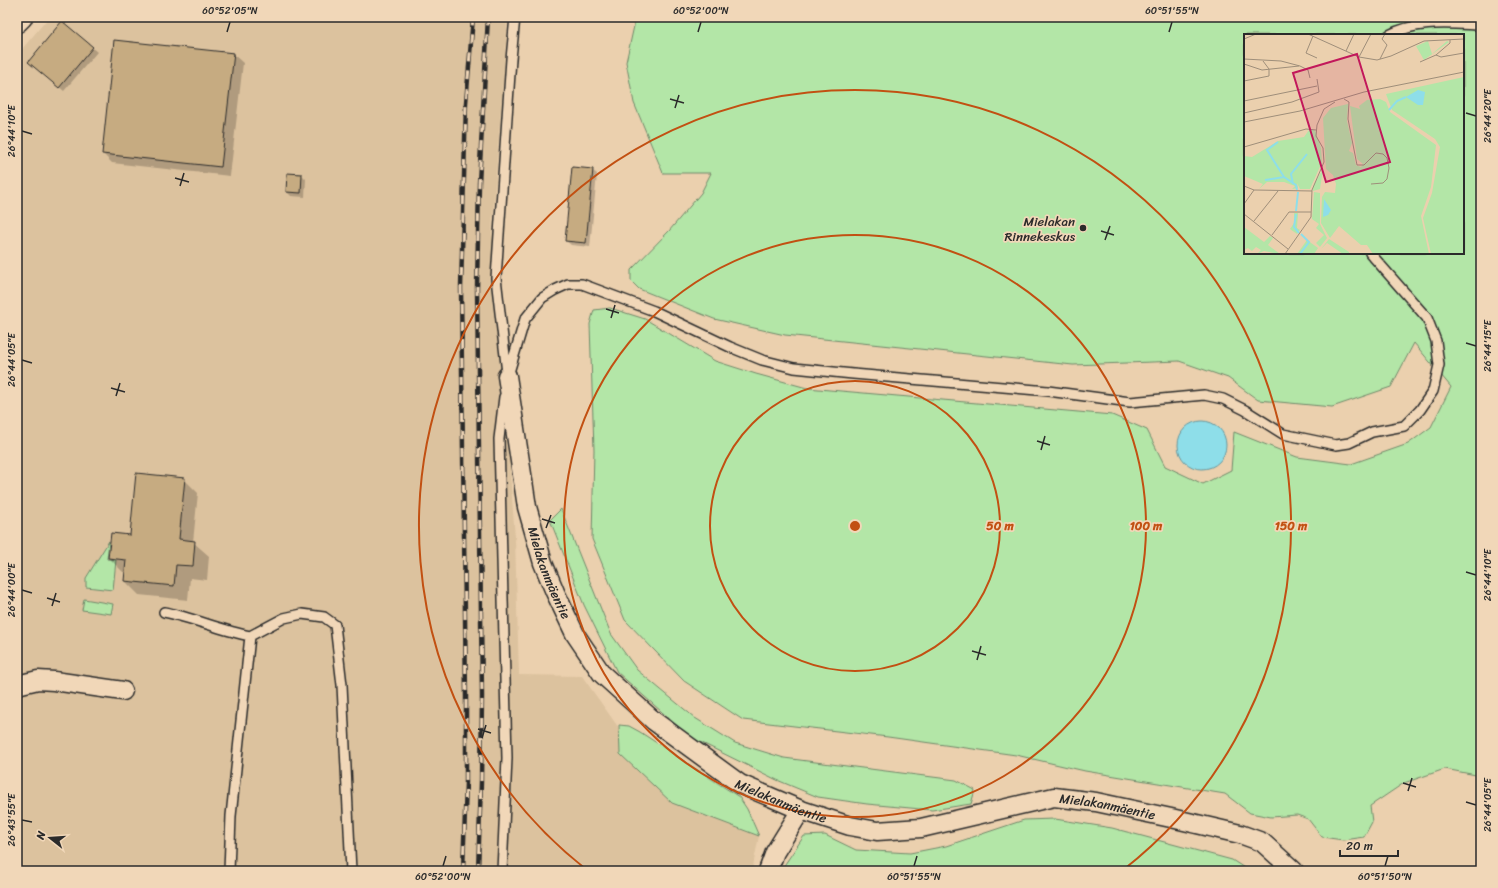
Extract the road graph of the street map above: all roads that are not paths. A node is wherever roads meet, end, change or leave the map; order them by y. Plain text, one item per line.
1 (21, 17) edge
2 (515, 17) edge
3 (17, 21) edge
4 (1481, 25) edge
5 (1391, 34) edge
6 (1371, 254) edge
7 (507, 376) junction
8 (164, 612) dead end
9 (250, 636) junction
10 (17, 685) edge
11 (123, 691) dead end
12 (801, 810) junction
13 (229, 871) edge
14 (351, 871) edge
15 (502, 871) edge
16 (768, 871) edge
17 (1294, 871) edge

1 - 3 street
2 - 7 lane
4 - 5 lane
6 - 7 lane
7 - 12 street, Mielakanmäentie
7 - 15 lane
8 - 9 lane
9 - 13 lane
9 - 14 lane
10 - 11 street
12 - 16 street
12 - 17 street, Mielakanmäentie

